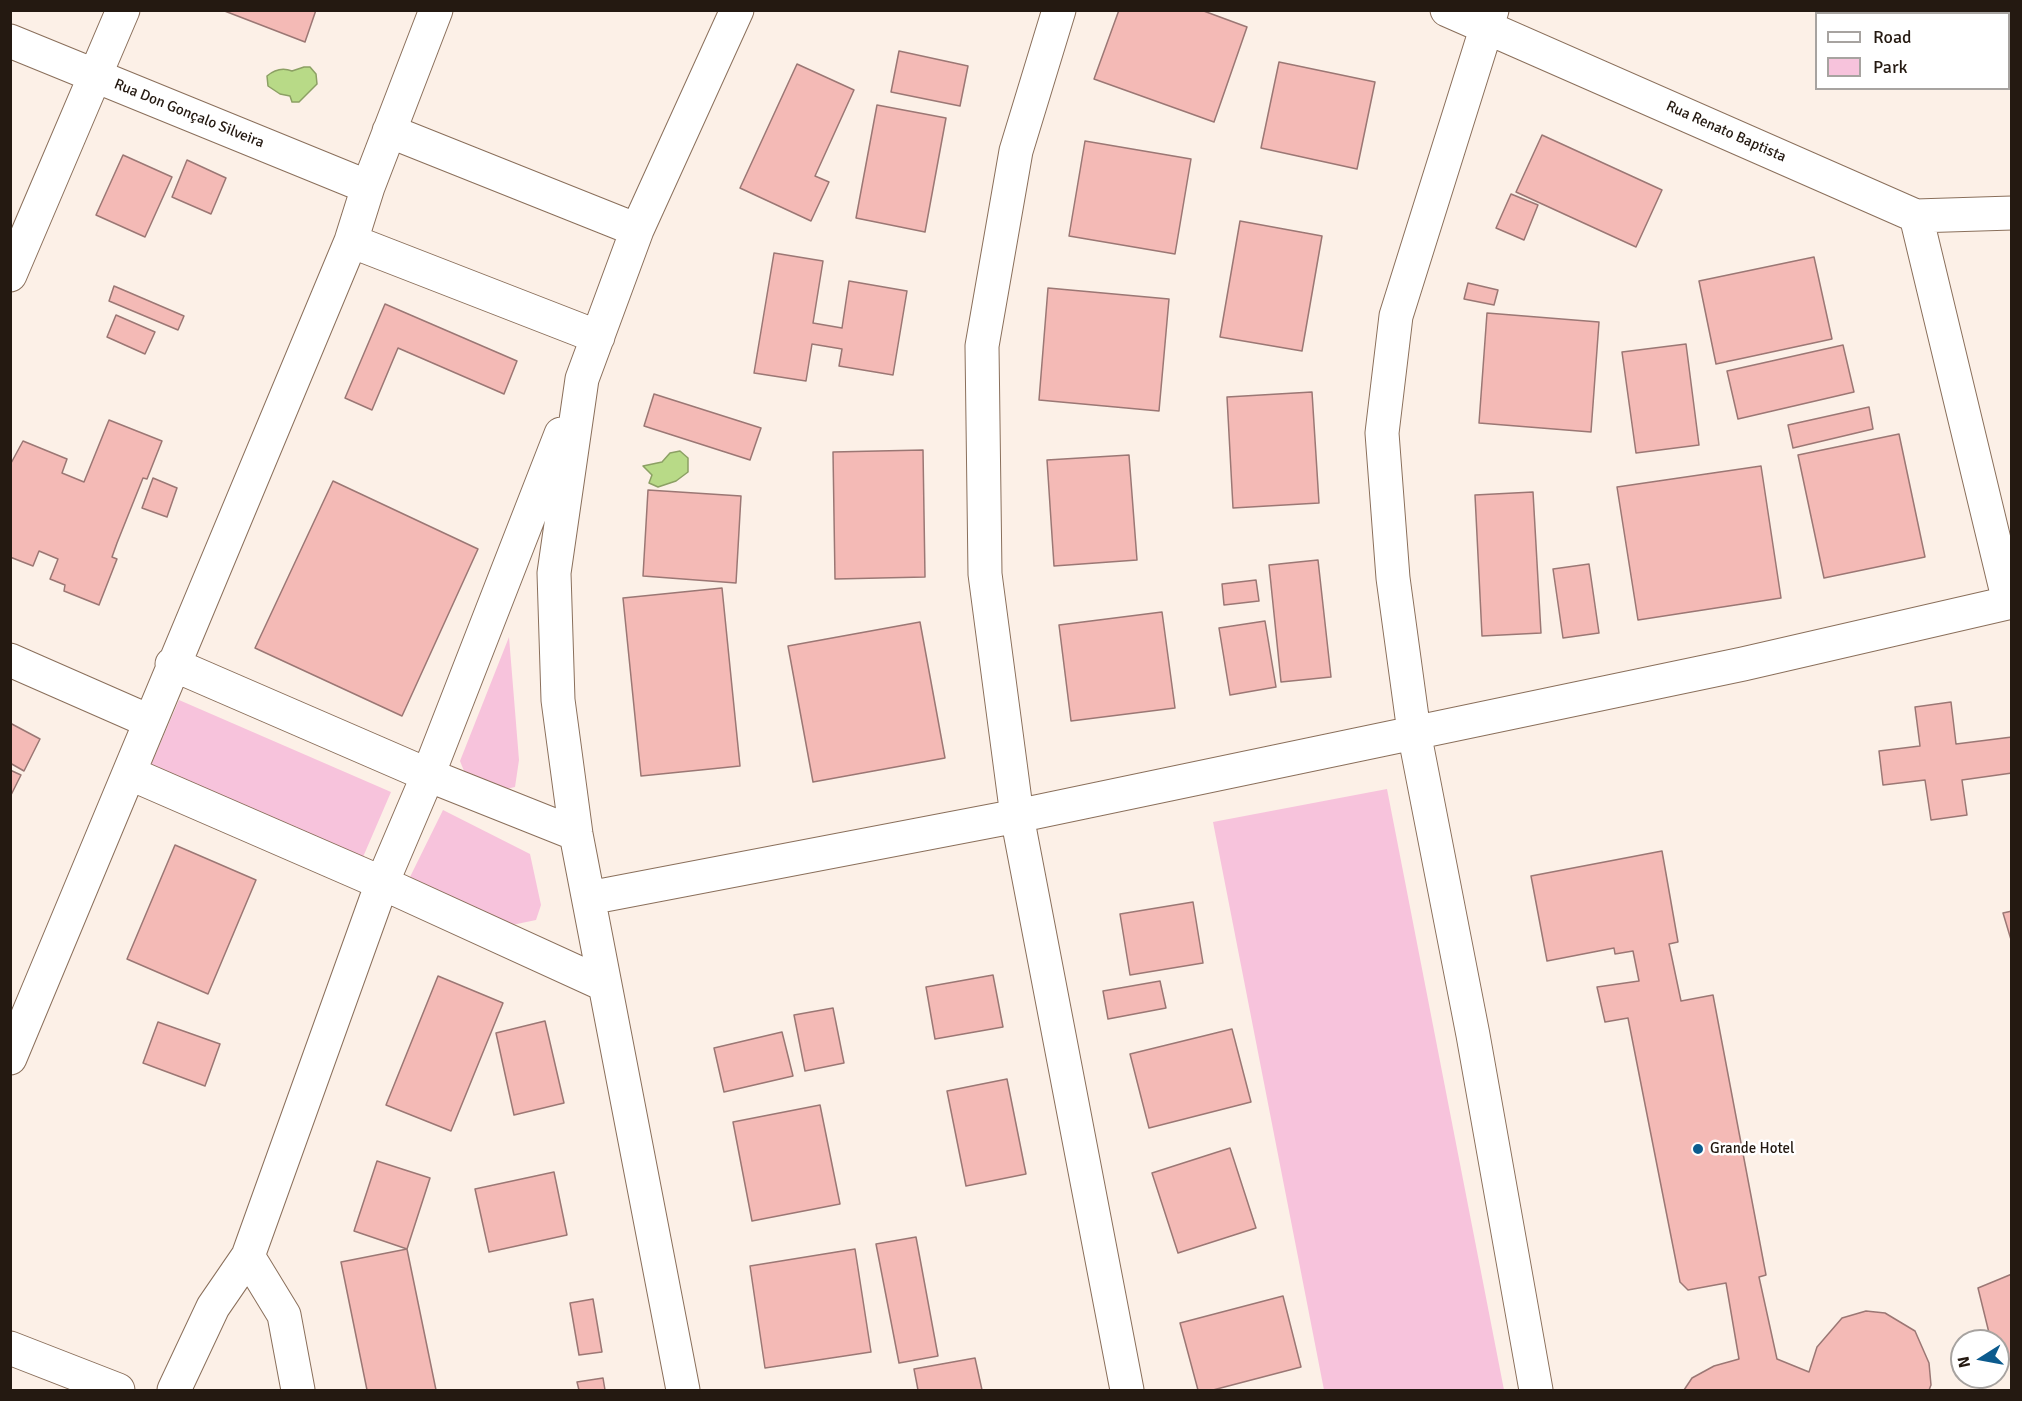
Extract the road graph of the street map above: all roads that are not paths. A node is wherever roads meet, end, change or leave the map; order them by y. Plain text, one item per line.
1 (123, 10) edge
2 (436, 10) edge
3 (737, 10) edge
4 (1059, 10) edge
5 (1447, 10) edge
6 (1489, 18) edge
7 (10, 41) edge
8 (94, 76) junction
9 (389, 131) junction
10 (368, 187) junction
11 (2012, 213) edge
12 (1916, 216) junction
13 (637, 230) junction
14 (351, 241) junction
15 (10, 275) edge
16 (598, 337) junction
17 (582, 379) junction
18 (2011, 602) edge
19 (10, 660) edge
20 (172, 664) junction
21 (149, 721) junction
22 (1414, 732) junction
23 (129, 773) junction
24 (428, 775) junction
25 (1017, 816) junction
26 (576, 834) junction
27 (382, 883) junction
28 (589, 898) junction
29 (603, 984) junction
30 (10, 1058) edge
31 (248, 1256) junction
32 (10, 1348) edge
33 (118, 1390) edge
34 (174, 1390) edge
35 (298, 1390) edge
36 (683, 1390) edge
37 (1127, 1390) edge
38 (1536, 1390) edge

1 - 8 street
2 - 9 street
3 - 13 street
4 - 25 street
5 - 6 street, Rua Renato Baptista
6 - 12 street, Rua Renato Baptista
6 - 22 street
7 - 8 street, Rua Don Gonçalo Silveira
8 - 10 street, Rua Don Gonçalo Silveira
8 - 15 street
9 - 10 street
9 - 13 street
10 - 14 street
11 - 12 street, Rua Renato Baptista
12 - 18 street
13 - 16 street
14 - 16 street
14 - 20 street
16 - 17 street
17 - 24 street
17 - 26 street
18 - 22 street
19 - 21 street
20 - 21 street
20 - 24 street
21 - 23 street
22 - 25 street
22 - 38 street
23 - 27 street
23 - 30 street
24 - 26 street
24 - 27 street
25 - 28 street
25 - 37 street
26 - 28 street
27 - 29 street
27 - 31 street
28 - 29 street
29 - 36 street
31 - 34 street
31 - 35 street
32 - 33 street

